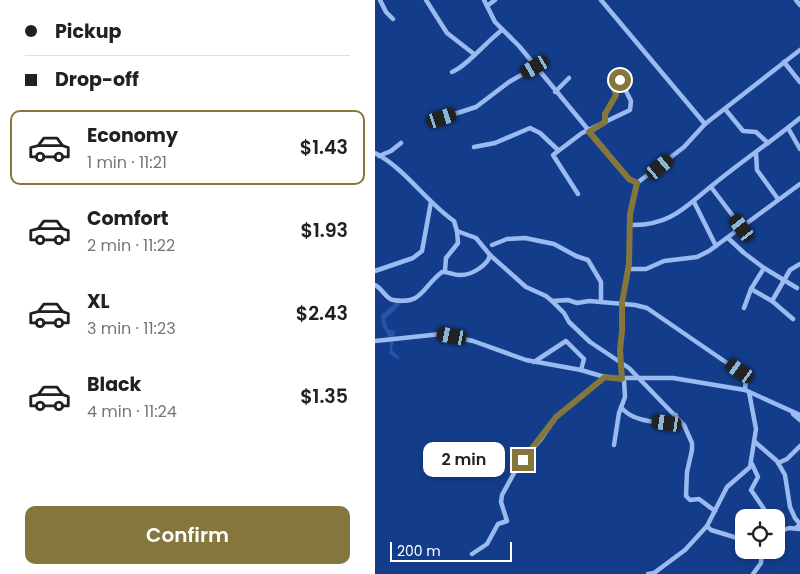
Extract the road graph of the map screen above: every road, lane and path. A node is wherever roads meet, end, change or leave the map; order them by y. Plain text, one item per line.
1 (380, 0) edge
2 (426, 0) edge
3 (484, 0) edge
4 (495, 0) edge
5 (601, 0) edge
6 (796, 0) edge
7 (800, 5) edge
8 (487, 6) junction
9 (393, 19) dead end
10 (502, 30) junction
11 (800, 50) edge
12 (474, 54) junction
13 (784, 62) junction
14 (535, 67) junction
15 (452, 72) dead end
16 (569, 78) dead end
17 (800, 82) edge
18 (555, 92) junction
19 (725, 109) junction
20 (442, 118) dead end
21 (800, 118) edge
22 (605, 122) junction
23 (705, 124) junction
24 (788, 128) junction
25 (589, 132) junction
26 (401, 142) dead end
27 (768, 143) junction
28 (474, 147) dead end
29 (800, 149) edge
30 (558, 150) junction
31 (756, 153) junction
32 (377, 154) edge
33 (637, 183) junction
34 (800, 184) edge
35 (711, 187) junction
36 (578, 194) dead end
37 (778, 199) junction
38 (431, 202) junction
39 (694, 202) junction
40 (631, 225) junction
41 (742, 228) junction
42 (457, 231) junction
43 (728, 238) junction
44 (491, 245) dead end
45 (716, 246) junction
46 (490, 255) junction
47 (800, 264) edge
48 (764, 268) junction
49 (628, 269) junction
50 (375, 271) edge
51 (445, 271) junction
52 (783, 279) junction
53 (375, 285) edge
54 (797, 288) dead end
55 (751, 289) junction
56 (553, 301) junction
57 (772, 301) junction
58 (601, 302) junction
59 (622, 303) junction
60 (744, 308) dead end
61 (793, 319) dead end
62 (375, 341) edge
63 (534, 362) junction
64 (621, 365) junction
65 (581, 370) junction
66 (605, 377) junction
67 (623, 379) junction
68 (641, 379) junction
69 (747, 391) junction
70 (621, 407) junction
71 (790, 411) junction
72 (676, 415) junction
73 (800, 415) edge
74 (800, 420) edge
75 (755, 442) junction
76 (614, 445) dead end
77 (800, 446) edge
78 (778, 463) junction
79 (752, 464) junction
80 (764, 509) edge
81 (715, 511) junction
82 (707, 526) junction
83 (798, 528) edge
84 (785, 531) edge
85 (735, 537) edge
86 (472, 554) dead end
87 (761, 559) edge
88 (648, 574) edge
89 (753, 574) edge

1 - 9 street
2 - 12 street
3 - 8 street
4 - 8 street
5 - 23 street
6 - 7 street
8 - 10 street
10 - 12 street
10 - 14 street
11 - 13 street
12 - 15 street
13 - 17 street
13 - 19 street
14 - 18 street
14 - 20 street
16 - 18 street
18 - 25 street
19 - 23 street
19 - 27 street
21 - 24 street
22 - 22 street
22 - 25 street
23 - 33 street
24 - 27 street
24 - 29 street
25 - 30 street
25 - 33 street
26 - 32 street
27 - 31 street
28 - 30 street
30 - 36 street
31 - 35 street
31 - 37 street
32 - 38 street
33 - 40 street
34 - 37 street
35 - 39 street
35 - 41 street
37 - 41 street
38 - 42 street
38 - 50 street
39 - 40 street
39 - 45 street
40 - 49 street
41 - 43 street
42 - 46 street
42 - 51 street
43 - 45 street
43 - 48 street
44 - 58 street
45 - 49 street
46 - 51 street
46 - 56 street
47 - 52 street
48 - 52 street
48 - 55 street
49 - 59 street
51 - 53 street
52 - 54 street
52 - 57 street
55 - 57 street
55 - 60 street
56 - 58 street
56 - 64 street
57 - 61 street
58 - 59 street
59 - 64 street
59 - 69 street
62 - 63 street
63 - 65 street
63 - 65 street
64 - 67 street
64 - 68 street
65 - 66 street
66 - 67 street
66 - 86 street
67 - 68 street
67 - 70 street
68 - 69 street
68 - 72 street
69 - 71 street
69 - 75 street
70 - 72 street
70 - 76 street
71 - 73 street
71 - 74 street
72 - 81 street
75 - 78 street
75 - 79 street
77 - 78 street
78 - 83 street
79 - 80 street
79 - 81 street
81 - 82 street
82 - 85 street
82 - 88 street
83 - 84 street
87 - 89 street

